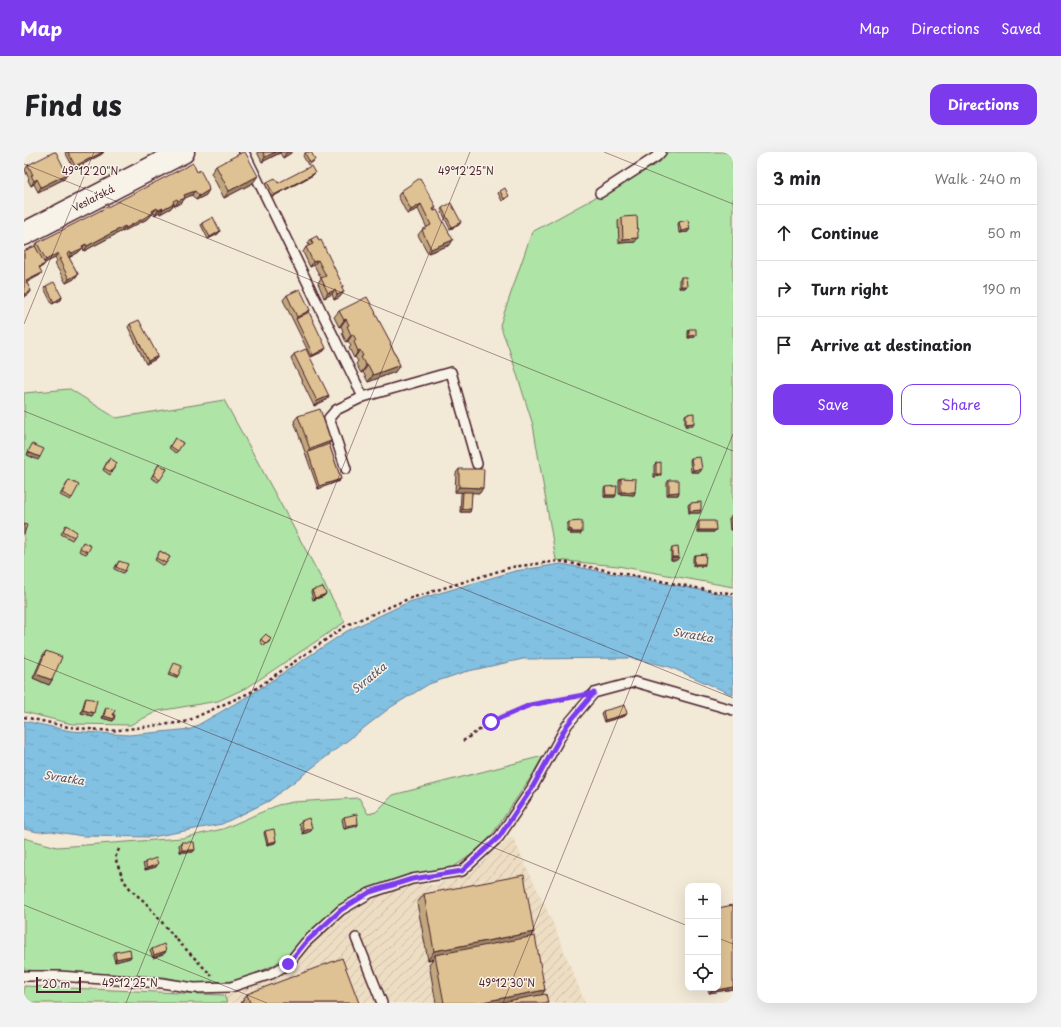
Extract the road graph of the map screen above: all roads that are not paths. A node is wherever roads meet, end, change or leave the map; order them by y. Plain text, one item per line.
1 (183, 152) edge
2 (244, 152) edge
3 (661, 152) edge
4 (600, 193) dead end
5 (24, 234) edge
6 (363, 397) junction
7 (477, 464) dead end
8 (346, 469) dead end
9 (733, 710) edge
10 (356, 938) dead end
11 (24, 976) edge
12 (382, 1003) edge

1 - 5 street, Veslařská
2 - 6 lane
3 - 4 lane
6 - 7 lane
6 - 8 lane
9 - 11 lane
10 - 12 lane

